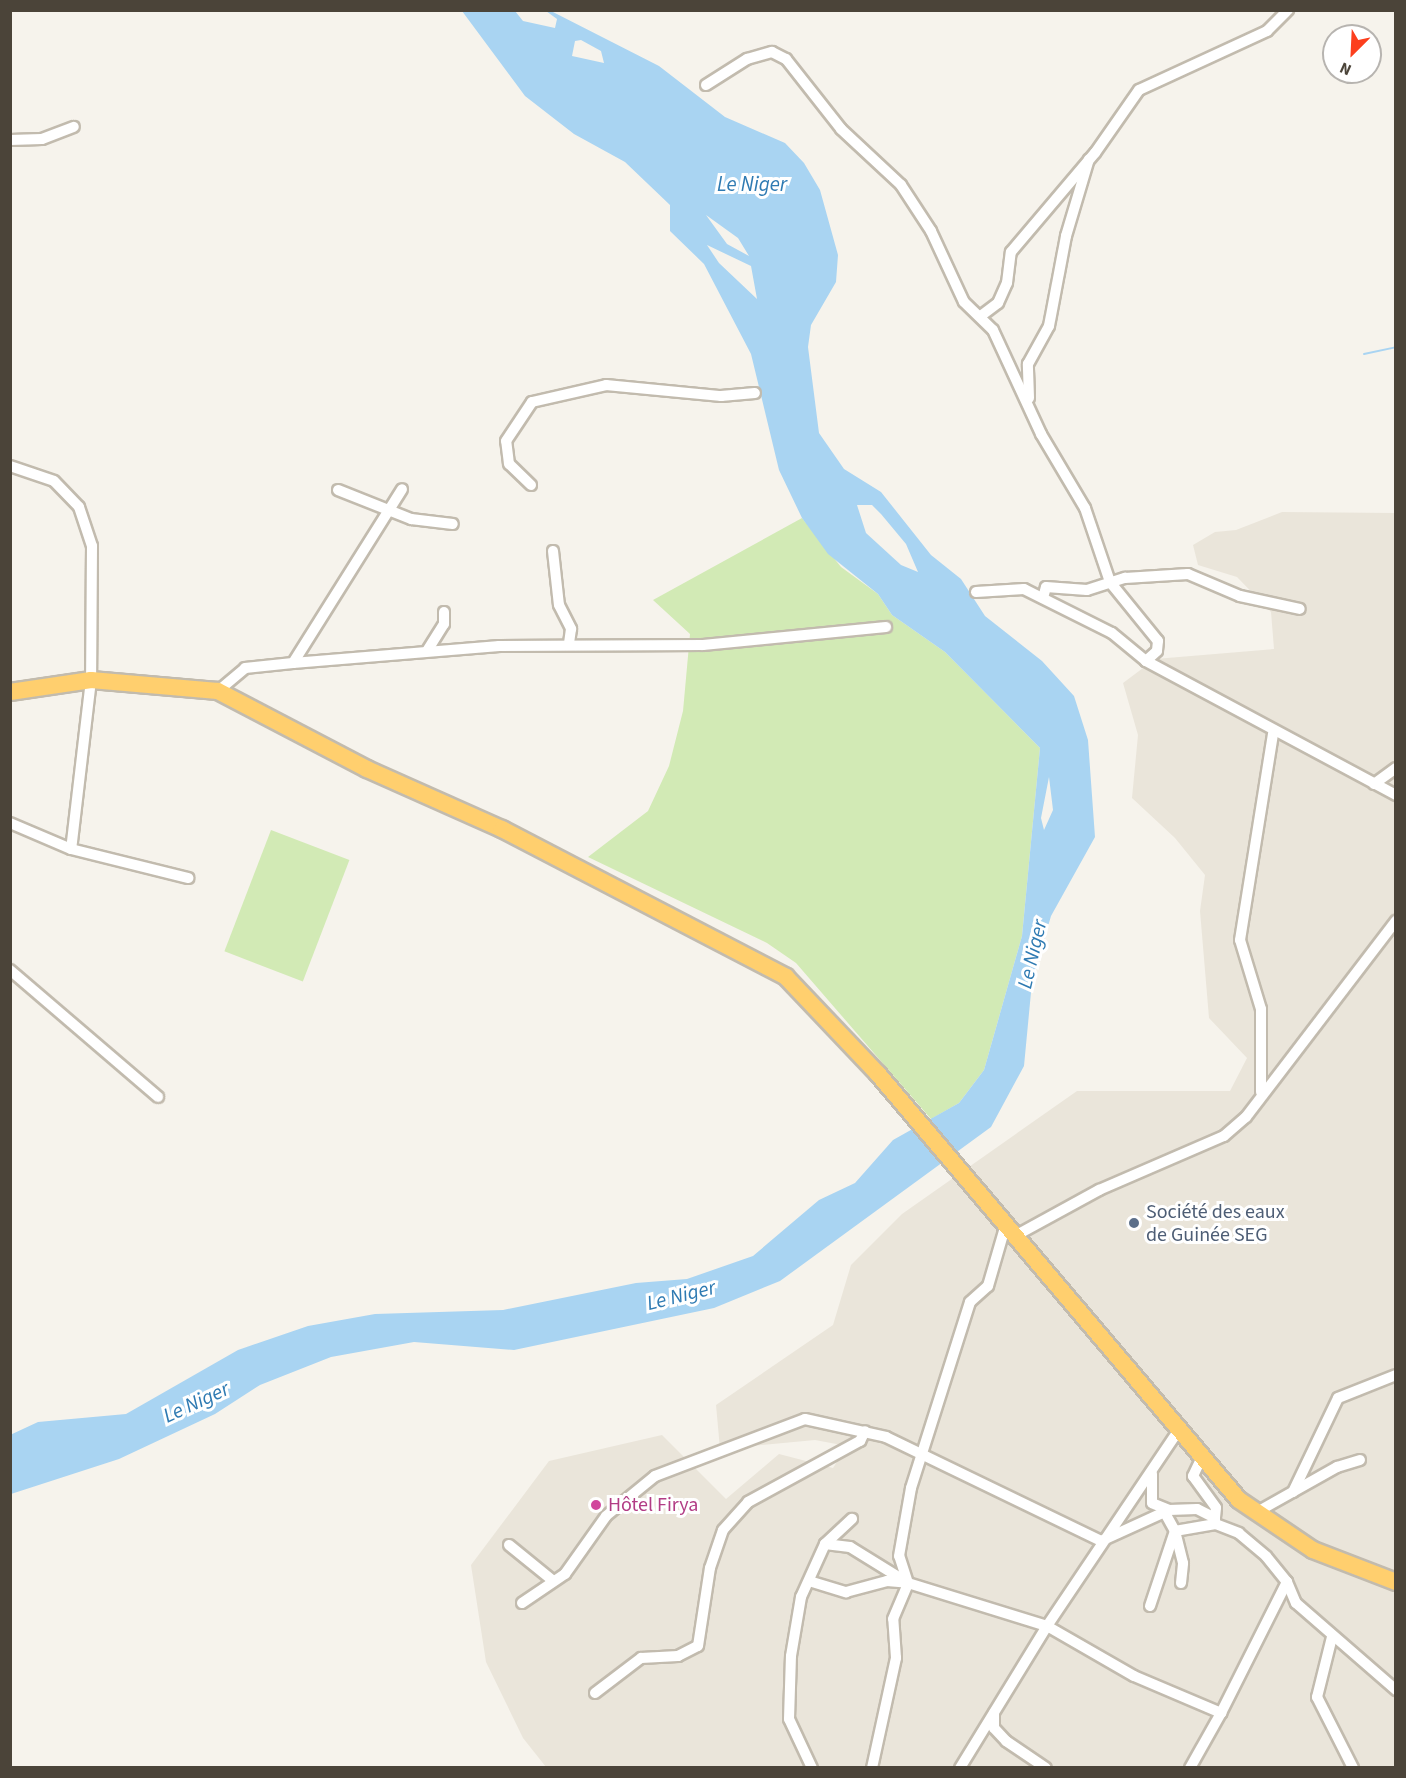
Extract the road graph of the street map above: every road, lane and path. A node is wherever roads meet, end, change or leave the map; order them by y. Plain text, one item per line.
1 (1288, 10) edge
2 (706, 85) dead end
3 (74, 127) dead end
4 (10, 140) edge
5 (1089, 159) junction
6 (982, 315) junction
7 (755, 393) dead end
8 (1028, 407) junction
9 (10, 466) edge
10 (531, 485) dead end
11 (402, 489) dead end
12 (338, 490) dead end
13 (388, 509) junction
14 (453, 524) dead end
15 (553, 551) dead end
16 (1110, 582) junction
17 (976, 592) dead end
18 (1043, 598) junction
19 (1300, 609) dead end
20 (444, 612) dead end
21 (886, 627) dead end
22 (569, 644) junction
23 (427, 651) junction
24 (1146, 661) junction
25 (293, 663) junction
26 (91, 680) junction
27 (218, 691) junction
28 (10, 692) edge
29 (1273, 734) junction
30 (1395, 768) edge
31 (1374, 784) junction
32 (1395, 795) edge
33 (10, 823) edge
34 (71, 849) junction
35 (188, 878) dead end
36 (1395, 921) edge
37 (10, 970) edge
38 (1260, 1093) junction
39 (158, 1097) dead end
40 (1010, 1230) junction
41 (1395, 1375) edge
42 (865, 1431) junction
43 (1178, 1431) junction
44 (922, 1453) junction
45 (1201, 1459) junction
46 (1360, 1460) dead end
47 (1152, 1474) junction
48 (1293, 1492) junction
49 (1257, 1512) junction
50 (1167, 1513) junction
51 (852, 1519) dead end
52 (1215, 1521) junction
53 (1175, 1531) junction
54 (1101, 1541) junction
55 (825, 1544) junction
56 (508, 1545) dead end
57 (552, 1580) junction
58 (809, 1581) junction
59 (1287, 1582) junction
60 (1395, 1582) edge
61 (908, 1583) junction
62 (1181, 1583) dead end
63 (522, 1603) dead end
64 (1150, 1606) dead end
65 (1047, 1626) junction
66 (1332, 1637) junction
67 (1395, 1690) edge
68 (595, 1693) dead end
69 (994, 1713) junction
70 (1221, 1713) junction
71 (812, 1767) edge
72 (872, 1767) edge
73 (960, 1767) edge
74 (1046, 1767) edge
75 (1190, 1767) edge
76 (1353, 1767) edge

1 - 5 street
2 - 6 street
3 - 4 street
5 - 6 street
5 - 8 street
6 - 8 street
7 - 10 street
8 - 16 street
9 - 26 street
11 - 13 street
12 - 13 street
13 - 14 street
13 - 25 street
15 - 22 street
16 - 18 street
16 - 19 street
16 - 24 street
17 - 18 street
18 - 24 street
20 - 23 street
21 - 22 street
22 - 23 street
23 - 25 street
24 - 29 street
25 - 27 street
26 - 27 highway
26 - 28 highway
26 - 34 street
27 - 40 highway
29 - 31 street
29 - 38 street
30 - 31 street
31 - 32 street
33 - 34 street
34 - 35 street
36 - 38 street
37 - 39 street
38 - 40 street
40 - 43 highway
40 - 44 street
41 - 48 street
42 - 44 street
42 - 57 street
42 - 68 street
43 - 45 highway
43 - 47 street
44 - 54 street
44 - 61 street
45 - 49 highway
45 - 52 street
46 - 48 street
47 - 50 street
47 - 54 street
48 - 49 street
49 - 60 highway
50 - 52 street
50 - 53 street
50 - 54 street
51 - 55 street
52 - 53 street
52 - 59 street
53 - 62 street
53 - 64 street
54 - 65 street
55 - 58 street
55 - 61 street
56 - 57 street
57 - 63 street
58 - 61 street
58 - 71 street
59 - 66 street
59 - 70 street
61 - 65 street
61 - 72 street
65 - 69 street
65 - 70 street
66 - 67 street
66 - 76 street
69 - 73 street
69 - 74 street
70 - 75 street

